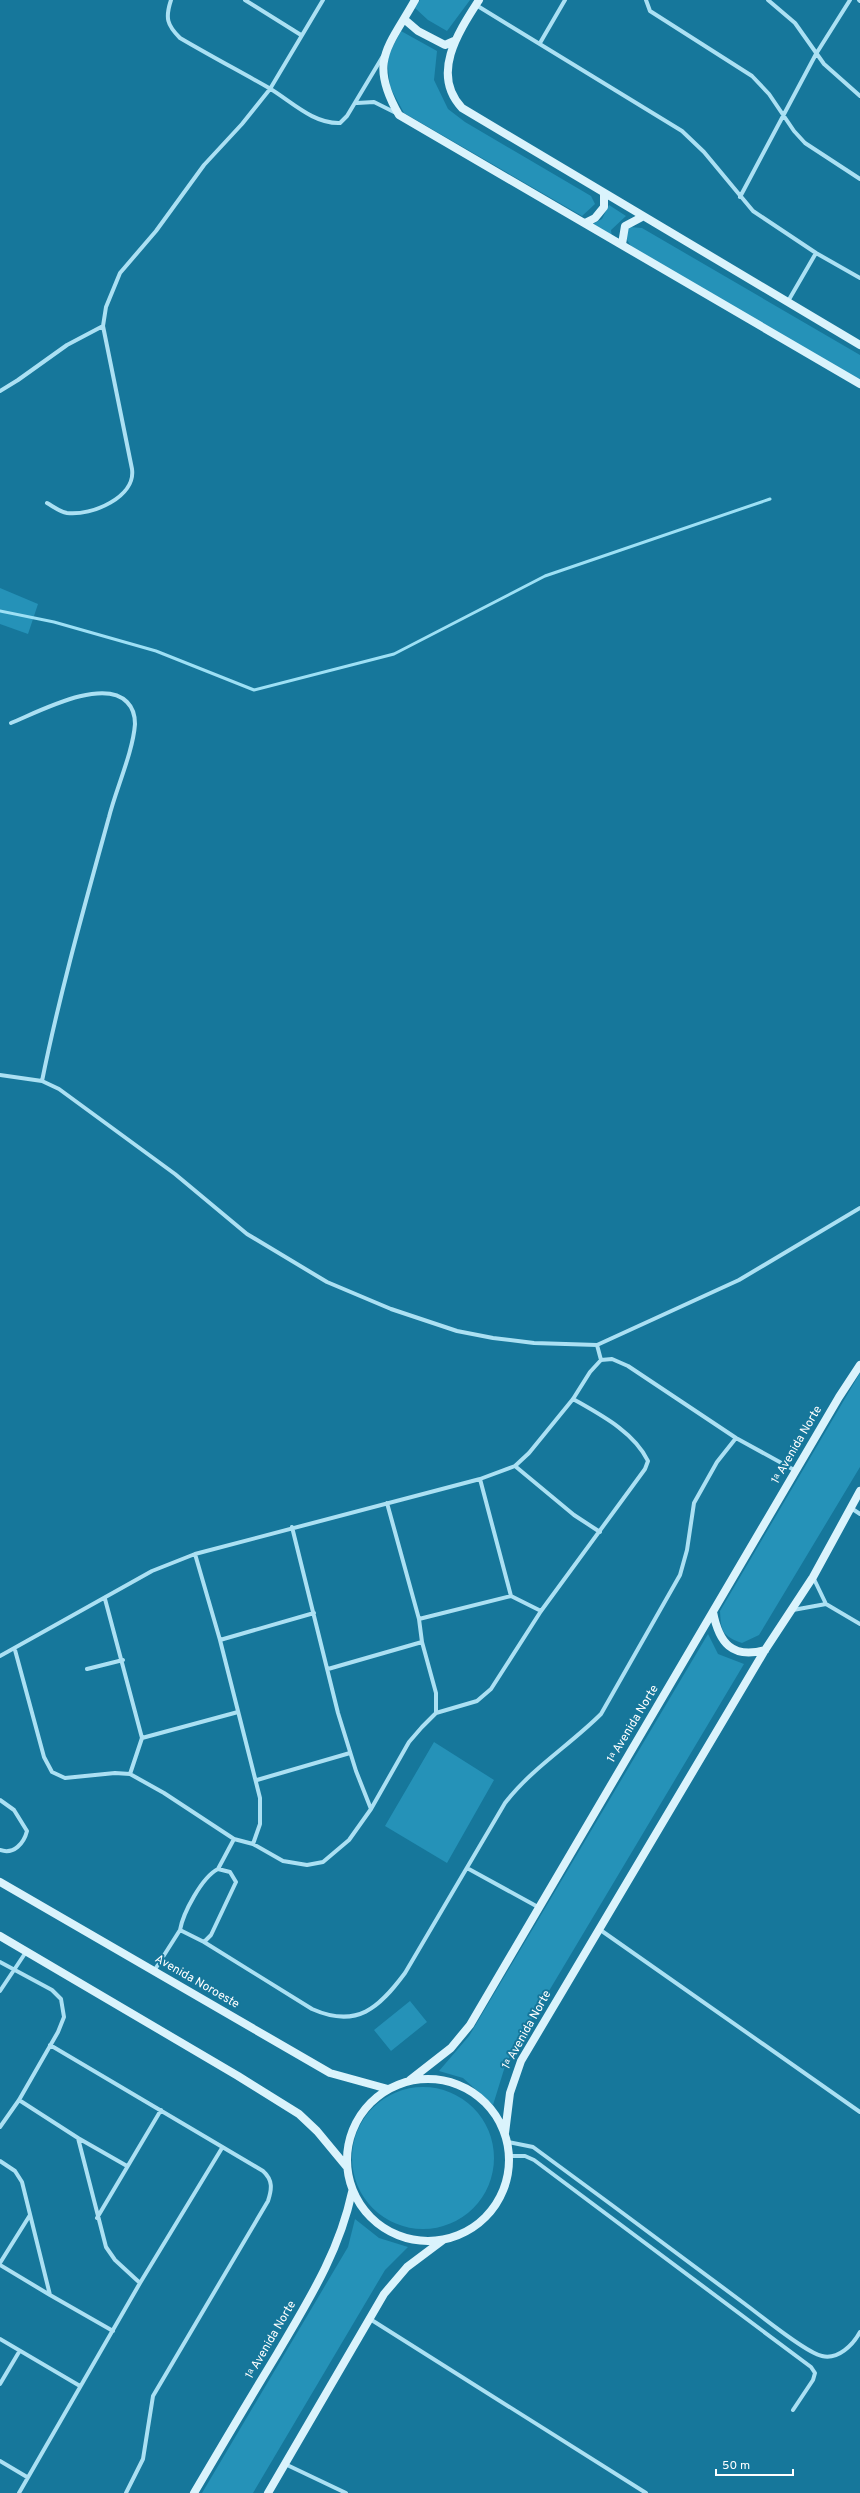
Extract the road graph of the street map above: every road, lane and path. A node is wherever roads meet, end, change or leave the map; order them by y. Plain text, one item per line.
1 (171, 0) edge
2 (245, 0) edge
3 (323, 0) edge
4 (415, 0) edge
5 (565, 0) edge
6 (646, 0) edge
7 (768, 0) edge
8 (850, 0) edge
9 (478, 3) edge
10 (404, 19) junction
11 (301, 35) junction
12 (454, 41) junction
13 (540, 43) junction
14 (816, 54) junction
15 (383, 55) junction
16 (270, 89) junction
17 (860, 96) edge
18 (357, 102) junction
19 (399, 115) junction
20 (784, 116) junction
21 (860, 179) edge
22 (604, 193) junction
23 (740, 197) junction
24 (642, 216) junction
25 (585, 223) junction
26 (622, 244) junction
27 (816, 253) junction
28 (860, 278) edge
29 (787, 303) junction
30 (103, 326) junction
31 (860, 345) edge
32 (860, 384) edge
33 (0, 391) edge
34 (47, 503) dead end
35 (11, 723) dead end
36 (0, 1075) edge
37 (42, 1081) junction
38 (860, 1208) edge
39 (597, 1345) junction
40 (601, 1360) junction
41 (860, 1365) edge
42 (573, 1399) junction
43 (736, 1438) junction
44 (515, 1466) junction
45 (796, 1471) junction
46 (480, 1479) junction
47 (860, 1490) edge
48 (387, 1503) junction
49 (851, 1507) junction
50 (860, 1514) edge
51 (292, 1527) junction
52 (600, 1532) junction
53 (195, 1554) junction
54 (813, 1577) junction
55 (511, 1596) junction
56 (106, 1599) junction
57 (826, 1604) junction
58 (792, 1610) junction
59 (542, 1611) junction
60 (713, 1612) junction
61 (314, 1613) junction
62 (419, 1619) junction
63 (860, 1624) edge
64 (220, 1640) junction
65 (422, 1642) junction
66 (15, 1650) junction
67 (765, 1650) junction
68 (0, 1656) edge
69 (123, 1660) junction
70 (87, 1669) dead end
71 (328, 1669) junction
72 (238, 1712) junction
73 (436, 1713) junction
74 (142, 1738) junction
75 (350, 1753) junction
76 (130, 1774) junction
77 (256, 1780) junction
78 (0, 1800) edge
79 (371, 1809) junction
80 (234, 1838) junction
81 (253, 1844) junction
82 (0, 1850) edge
83 (467, 1868) junction
84 (218, 1869) junction
85 (2, 1884) edge
86 (538, 1907) junction
87 (599, 1928) junction
88 (180, 1930) junction
89 (0, 1936) edge
90 (204, 1942) junction
91 (26, 1952) junction
92 (0, 1962) edge
93 (16, 1971) junction
94 (154, 1971) junction
95 (0, 1991) edge
96 (50, 2045) junction
97 (410, 2080) junction
98 (388, 2089) junction
99 (19, 2100) junction
100 (161, 2110) junction
101 (860, 2112) edge
102 (0, 2127) edge
103 (505, 2134) junction
104 (78, 2138) junction
105 (508, 2142) junction
106 (222, 2148) junction
107 (510, 2156) junction
108 (0, 2161) edge
109 (127, 2166) junction
110 (346, 2166) junction
111 (352, 2192) junction
112 (30, 2215) junction
113 (97, 2218) junction
114 (443, 2240) junction
115 (0, 2264) edge
116 (140, 2283) junction
117 (50, 2295) junction
118 (370, 2319) junction
119 (113, 2331) junction
120 (860, 2332) edge
121 (0, 2339) edge
122 (19, 2352) junction
123 (0, 2384) edge
124 (80, 2386) junction
125 (793, 2410) dead end
126 (0, 2461) edge
127 (285, 2464) junction
128 (28, 2477) junction
129 (19, 2493) edge
130 (126, 2493) edge
131 (194, 2493) edge
132 (268, 2493) edge
133 (346, 2493) edge
134 (646, 2493) edge

1 - 16 street
2 - 11 street
3 - 11 street
4 - 10 main road
5 - 13 street
6 - 20 street
7 - 14 street
8 - 14 street
9 - 12 main road
9 - 13 street
10 - 12 main road
10 - 15 main road
11 - 16 street
12 - 22 main road
13 - 23 street
14 - 17 street
14 - 20 street
15 - 18 street
15 - 19 main road
16 - 18 street
16 - 30 street
18 - 19 street
19 - 25 main road
20 - 21 street
20 - 23 street
22 - 24 main road
22 - 25 main road
23 - 27 street
24 - 26 main road
24 - 29 main road
25 - 26 main road
26 - 32 main road
27 - 28 street
27 - 29 street
29 - 31 main road
30 - 33 street
30 - 34 street
35 - 37 street
36 - 37 street
37 - 39 street
38 - 39 street
39 - 40 street
40 - 42 street
40 - 43 street
41 - 45 main road, 1ᵃ Avenida Norte
42 - 44 street
42 - 52 street
43 - 45 street
43 - 83 street
44 - 46 street
44 - 52 street
45 - 60 main road, 1ᵃ Avenida Norte
46 - 48 street
46 - 55 street
47 - 49 main road, 1ᵃ Avenida Norte
48 - 51 street
48 - 62 street
49 - 50 street
49 - 54 main road, 1ᵃ Avenida Norte
51 - 53 street
51 - 61 street
52 - 59 street
53 - 56 street
53 - 64 street
54 - 57 street
54 - 58 main road, 1ᵃ Avenida Norte
55 - 59 street
55 - 62 street
56 - 66 street
56 - 69 street
57 - 58 street
57 - 63 street
58 - 67 main road, 1ᵃ Avenida Norte
59 - 73 street
60 - 67 main road
60 - 86 main road, 1ᵃ Avenida Norte
61 - 64 street
61 - 71 street
62 - 65 street
64 - 72 street
65 - 71 street
65 - 73 street
66 - 68 street
66 - 76 street
67 - 87 main road, 1ᵃ Avenida Norte
69 - 70 street
69 - 74 street
71 - 75 street
72 - 74 street
72 - 77 street
73 - 79 street
74 - 76 street
75 - 77 street
75 - 79 street
76 - 80 street
77 - 81 street
78 - 82 street
79 - 81 street
80 - 81 street
80 - 84 street
83 - 86 street
83 - 90 street
84 - 88 street
84 - 90 street
85 - 94 main road, Avenida Noroeste
86 - 97 main road, 1ᵃ Avenida Norte
87 - 101 street
87 - 103 main road, 1ᵃ Avenida Norte
88 - 90 street
88 - 94 street
89 - 91 main road
91 - 93 street
91 - 110 main road
92 - 93 street
93 - 95 street
93 - 96 street
94 - 98 main road, Avenida Noroeste
96 - 99 street
96 - 100 street
97 - 98 main road
97 - 103 main road
98 - 110 main road
99 - 102 street
99 - 104 street
100 - 106 street
100 - 109 street
103 - 105 main road
104 - 109 street
104 - 113 street
105 - 107 main road
105 - 120 street
106 - 116 street
106 - 130 street
107 - 114 main road
107 - 125 street
108 - 112 street
109 - 113 street
110 - 111 main road
111 - 114 main road
111 - 131 main road, 1ᵃ Avenida Norte
112 - 115 street
112 - 117 street
113 - 116 street
114 - 118 main road
115 - 117 street
116 - 119 street
117 - 119 street
118 - 127 main road
118 - 134 street
119 - 124 street
121 - 122 street
122 - 123 street
122 - 124 street
124 - 128 street
126 - 128 street
127 - 132 main road
127 - 133 street
128 - 129 street

